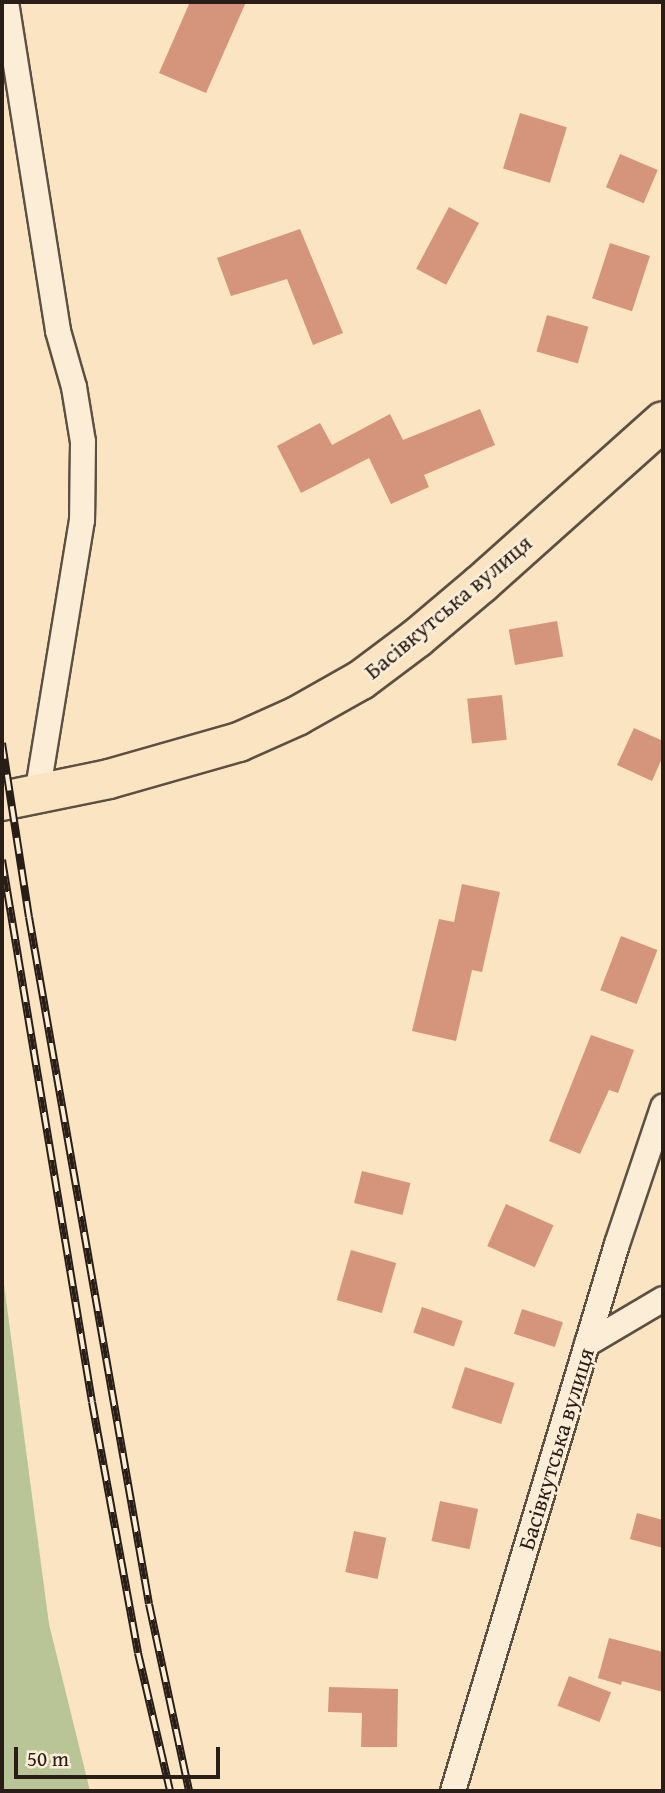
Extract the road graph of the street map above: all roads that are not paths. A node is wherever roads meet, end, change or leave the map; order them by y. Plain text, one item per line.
1 (6, 2) edge
2 (663, 421) edge
3 (19, 798) edge
4 (663, 1107) edge
5 (663, 1299) edge
6 (587, 1344) junction
7 (453, 1791) edge

1 - 3 street
2 - 3 main road, Басівкутська вулиця
4 - 6 street, Басівкутська вулиця
5 - 6 street
6 - 7 street, Басівкутська вулиця

